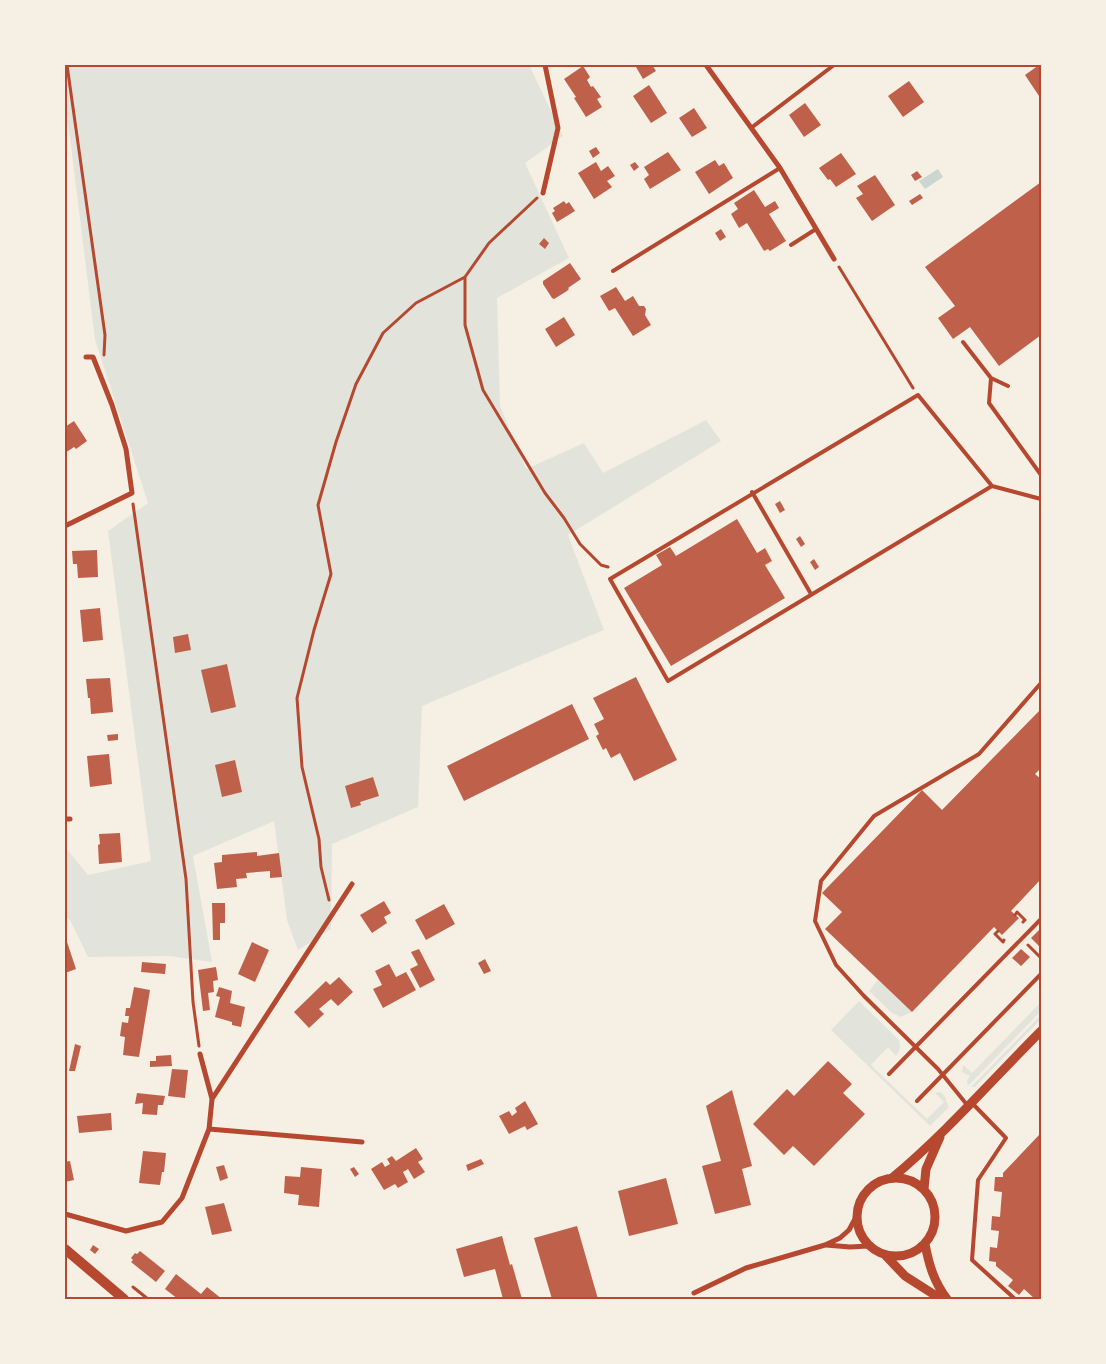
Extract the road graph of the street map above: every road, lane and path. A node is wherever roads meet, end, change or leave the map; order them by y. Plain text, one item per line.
1 (67, 65) edge
2 (545, 65) edge
3 (706, 65) edge
4 (834, 65) edge
5 (751, 128) junction
6 (780, 168) junction
7 (543, 192) joint
8 (816, 229) junction
9 (791, 245) dead end
10 (834, 259) joint
11 (613, 271) dead end
12 (465, 277) junction
13 (963, 342) dead end
14 (86, 357) dead end
15 (104, 360) dead end
16 (991, 378) junction
17 (1008, 386) dead end
18 (918, 394) junction
19 (1041, 475) edge
20 (992, 486) junction
21 (752, 492) junction
22 (132, 493) junction
23 (1041, 499) edge
24 (65, 526) edge
25 (608, 567) dead end
26 (811, 594) junction
27 (1041, 683) edge
28 (352, 884) dead end
29 (333, 914) junction
30 (1015, 915) dead end
31 (1041, 918) edge
32 (1019, 925) dead end
33 (998, 931) dead end
34 (1008, 936) dead end
35 (1041, 974) edge
36 (1041, 1030) edge
37 (915, 1047) junction
38 (200, 1054) joint
39 (889, 1074) dead end
40 (943, 1075) junction
41 (212, 1099) junction
42 (917, 1101) dead end
43 (969, 1104) junction
44 (209, 1129) junction
45 (942, 1132) junction
46 (362, 1142) dead end
47 (892, 1178) junction
48 (924, 1189) junction
49 (65, 1214) edge
50 (856, 1217) junction
51 (925, 1244) junction
52 (825, 1245) junction
53 (868, 1246) junction
54 (65, 1249) edge
55 (886, 1256) junction
56 (694, 1293) dead end
57 (124, 1299) edge
58 (941, 1299) edge
59 (947, 1299) edge
60 (1014, 1299) edge

1 - 15 path
2 - 7 street
3 - 5 street
4 - 5 lane
5 - 6 street
6 - 8 street
6 - 11 lane
7 - 12 path
8 - 9 lane
8 - 10 street
10 - 18 path
12 - 25 path
12 - 29 path
13 - 16 lane
14 - 22 street
16 - 17 lane
16 - 19 lane
18 - 20 lane
18 - 21 lane
20 - 23 lane
20 - 26 lane
21 - 26 lane
21 - 26 lane
22 - 24 street
22 - 38 path
27 - 37 lane
28 - 29 street
29 - 41 street
30 - 32 path
31 - 37 lane
33 - 34 path
35 - 40 lane
36 - 43 street
37 - 39 lane
37 - 40 lane
38 - 41 street
40 - 42 lane
40 - 43 lane
41 - 44 street
43 - 45 street
43 - 60 lane
44 - 46 street
44 - 49 street
45 - 47 street
45 - 48 street
47 - 48 street
47 - 50 street
48 - 51 street
50 - 52 street
50 - 53 street
51 - 55 street
51 - 59 street
52 - 53 street
52 - 56 street
53 - 55 street
54 - 57 main road
55 - 58 street

